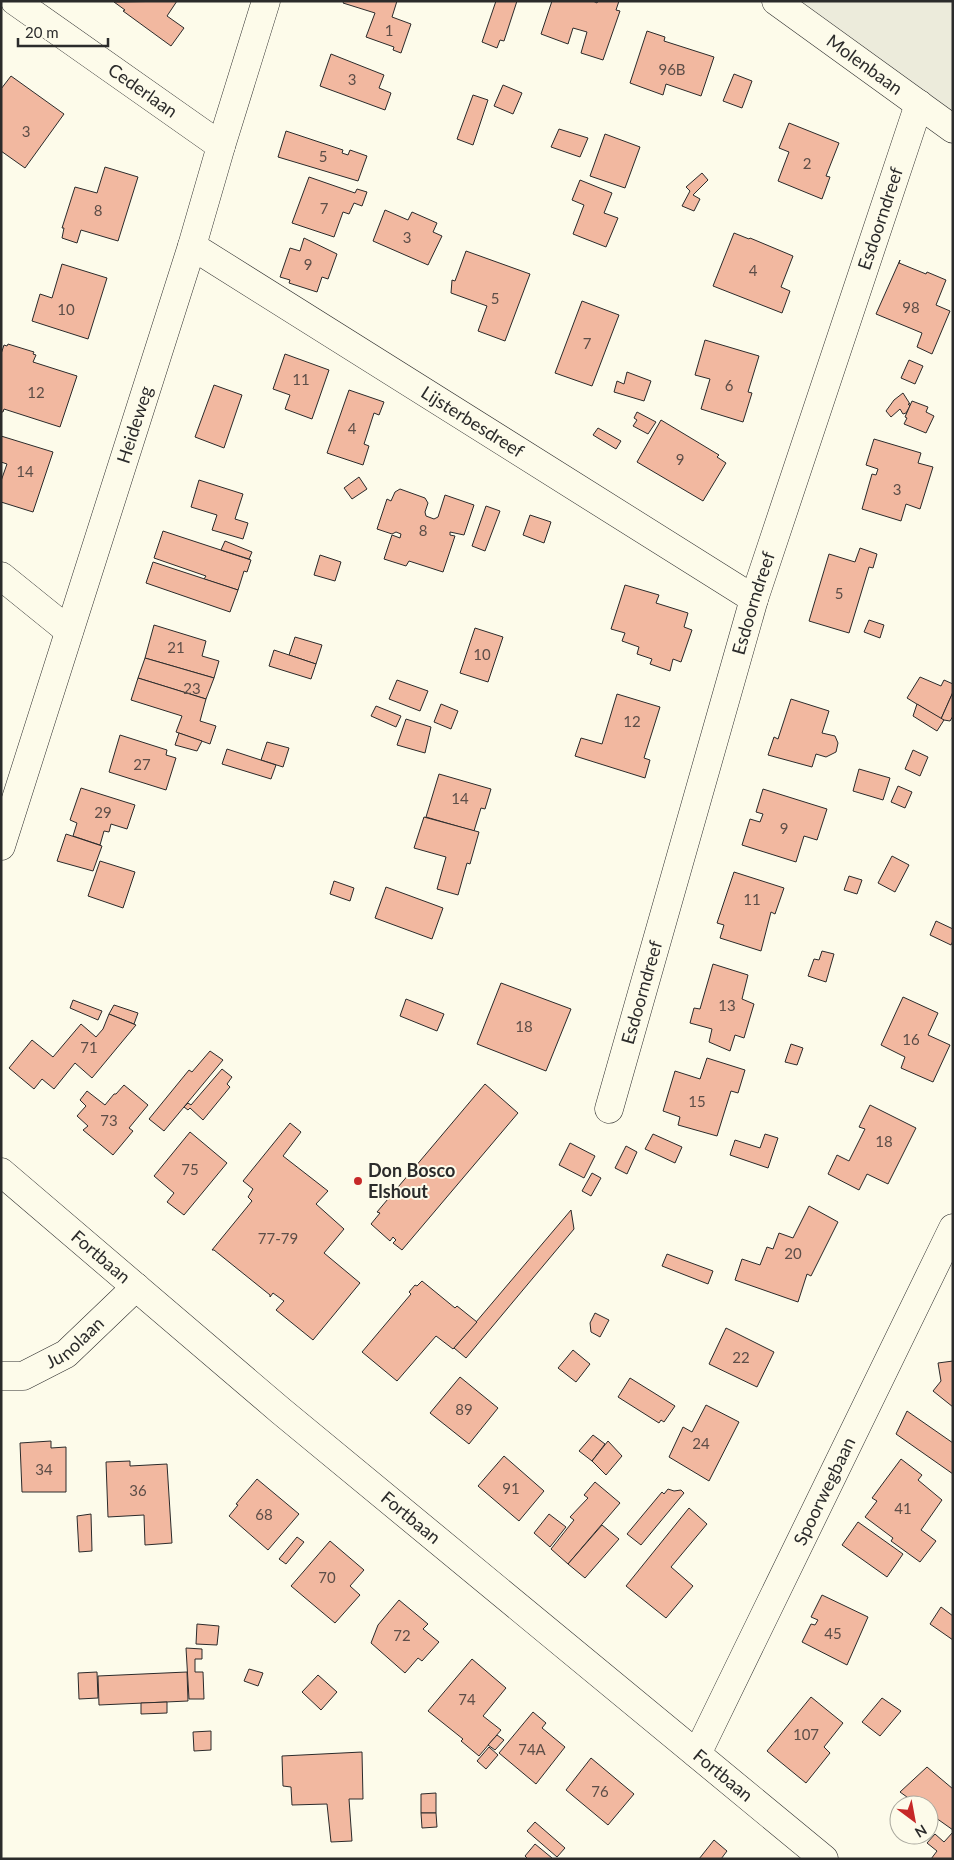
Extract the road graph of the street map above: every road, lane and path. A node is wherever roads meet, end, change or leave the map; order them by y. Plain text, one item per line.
1 (15, 1) edge
2 (266, 1) edge
3 (776, 1) edge
4 (920, 104) junction
5 (953, 128) edge
6 (220, 146) junction
7 (192, 246) junction
8 (1, 576) edge
9 (754, 599) junction
10 (69, 632) junction
11 (1, 846) edge
12 (609, 1109) dead end
13 (1, 1172) edge
14 (953, 1228) edge
15 (136, 1287) junction
16 (1, 1376) edge
17 (697, 1754) junction
18 (824, 1859) edge

1 - 6 street, Cederlaan
2 - 6 street, Heideweg
3 - 4 street, Molenbaan
4 - 5 street, Molenbaan
4 - 9 street, Esdoorndreef
6 - 7 street, Heideweg
7 - 9 street, Lijsterbesdreef
7 - 10 street, Heideweg
8 - 10 street
9 - 12 street, Esdoorndreef
10 - 11 street, Heideweg
13 - 15 street, Fortbaan
14 - 17 street, Spoorwegbaan
15 - 16 street, Junolaan
15 - 17 street, Fortbaan
17 - 18 street, Fortbaan

